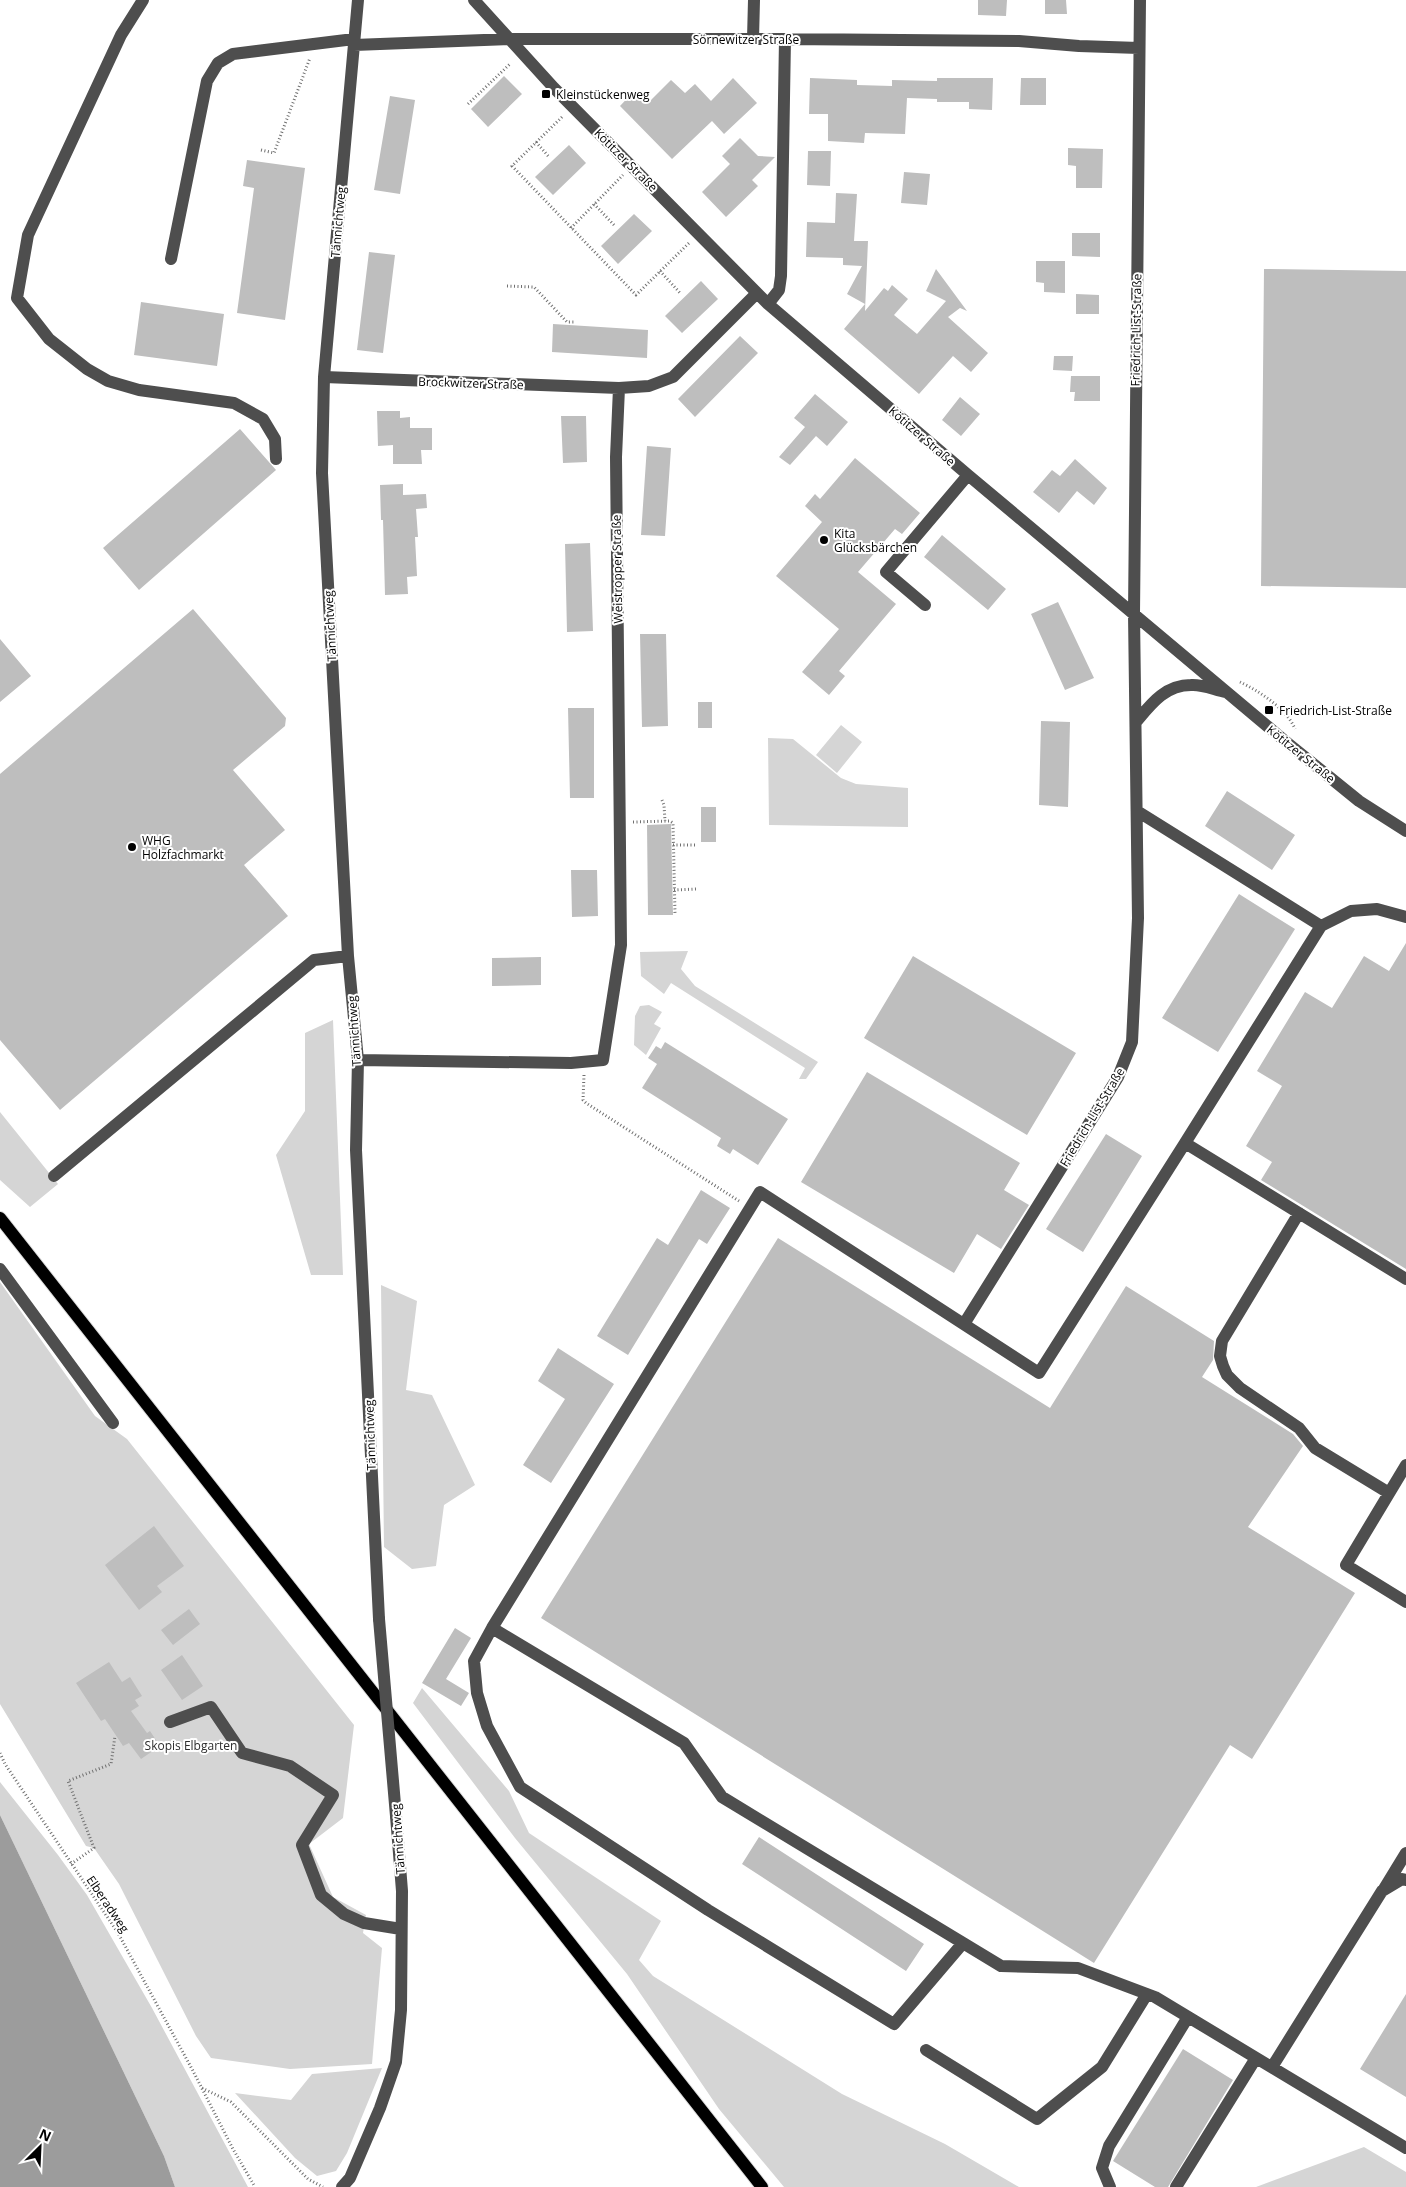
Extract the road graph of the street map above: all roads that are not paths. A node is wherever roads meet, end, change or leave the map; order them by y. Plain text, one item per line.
1 (143, 0) edge
2 (358, 0) edge
3 (474, 0) edge
4 (754, 0) edge
5 (1140, 0) edge
6 (512, 39) junction
7 (753, 39) junction
8 (785, 39) junction
9 (354, 42) junction
10 (1139, 48) junction
11 (171, 259) dead end
12 (757, 292) junction
13 (768, 304) junction
14 (324, 377) junction
15 (618, 388) junction
16 (276, 459) dead end
17 (968, 476) junction
18 (925, 605) dead end
19 (1134, 614) junction
20 (1229, 693) junction
21 (1136, 722) junction
22 (1137, 811) junction
23 (1406, 830) edge
24 (1406, 917) edge
25 (1321, 926) junction
26 (348, 956) junction
27 (358, 1060) junction
28 (1186, 1143) junction
29 (54, 1176) dead end
30 (1300, 1213) junction
31 (0, 1218) edge
32 (0, 1269) edge
33 (1406, 1279) edge
34 (964, 1324) junction
35 (113, 1423) dead end
36 (1406, 1465) edge
37 (1389, 1493) junction
38 (1406, 1602) edge
39 (492, 1628) junction
40 (170, 1722) dead end
41 (1406, 1853) edge
42 (1406, 1880) edge
43 (1382, 1891) junction
44 (401, 1929) junction
45 (963, 1943) junction
46 (1147, 1994) junction
47 (1188, 2017) junction
48 (926, 2050) dead end
49 (1256, 2058) junction
50 (1272, 2067) junction
51 (1406, 2146) edge
52 (342, 2187) edge
53 (762, 2187) edge
54 (1110, 2187) edge
55 (1176, 2187) edge

1 - 16 street
2 - 9 street, Tännichtweg
3 - 6 street, Kötitzer Straße
4 - 7 street
5 - 10 street, Friedrich-List-Straße
6 - 7 street, Sörnewitzer Straße
6 - 9 street, Sörnewitzer Straße
6 - 12 street, Kötitzer Straße
7 - 8 street, Sörnewitzer Straße
8 - 10 street, Sörnewitzer Straße
8 - 13 street
9 - 11 street, Sörnewitzer Straße
9 - 14 street, Tännichtweg
10 - 19 street, Friedrich-List-Straße
12 - 13 street, Kötitzer Straße
12 - 15 street
13 - 17 street, Kötitzer Straße
14 - 15 street, Brockwitzer Straße
14 - 26 street, Tännichtweg
15 - 27 street, Weistropper Straße
17 - 18 street
17 - 19 street, Kötitzer Straße
19 - 20 street, Kötitzer Straße
19 - 21 street, Friedrich-List-Straße
20 - 21 street
20 - 23 street, Kötitzer Straße
21 - 22 street, Friedrich-List-Straße
22 - 25 street
22 - 34 street, Friedrich-List-Straße
24 - 25 street
25 - 28 street
26 - 27 street, Tännichtweg
26 - 29 street
27 - 44 street, Tännichtweg, bridge
28 - 30 street
28 - 34 street
30 - 33 street
30 - 37 street
31 - 53 main road
32 - 35 street
34 - 39 street
36 - 37 street
37 - 38 street
39 - 45 street
39 - 45 street
40 - 44 street
41 - 43 street
42 - 43 street
43 - 50 street
44 - 52 street, Tännichtweg
45 - 46 street
46 - 47 street
46 - 48 street
47 - 49 street
47 - 54 street
49 - 50 street
49 - 55 street
50 - 51 street

